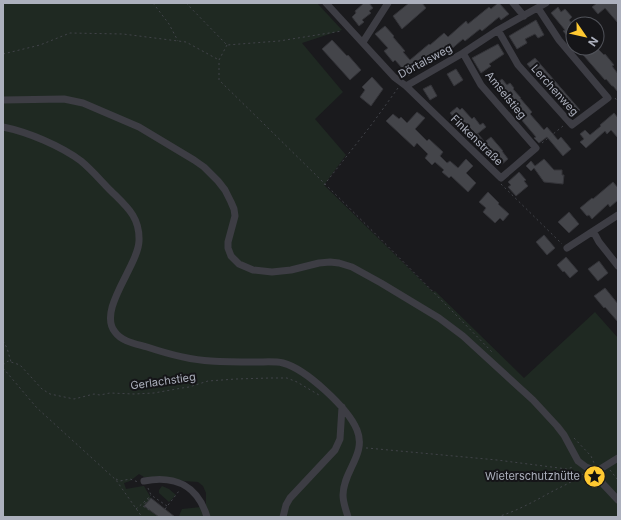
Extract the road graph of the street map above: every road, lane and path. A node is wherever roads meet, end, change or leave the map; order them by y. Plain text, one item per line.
1 (153, 3) edge
2 (186, 3) edge
3 (326, 3) edge
4 (388, 3) edge
5 (513, 3) edge
6 (546, 3) edge
7 (538, 8) junction
8 (524, 16) junction
9 (350, 30) junction
10 (498, 30) junction
11 (179, 41) junction
12 (363, 42) junction
13 (228, 45) junction
14 (463, 53) junction
15 (3, 54) edge
16 (219, 60) junction
17 (406, 86) junction
18 (3, 100) edge
19 (568, 121) junction
20 (3, 128) edge
21 (536, 148) junction
22 (501, 178) junction
23 (325, 185) junction
24 (618, 215) edge
25 (593, 231) junction
26 (567, 248) joint
27 (618, 266) edge
28 (3, 341) edge
29 (492, 353) dead end
30 (12, 362) junction
31 (3, 365) edge
32 (3, 368) edge
33 (323, 396) dead end
34 (342, 408) junction
35 (575, 439) dead end
36 (360, 443) junction
37 (618, 458) edge
38 (581, 463) junction
39 (606, 465) junction
40 (589, 469) junction
41 (597, 471) junction
42 (115, 479) junction
43 (618, 480) edge
44 (141, 481) joint
45 (180, 491) dead end
46 (152, 495) junction
47 (618, 500) edge
48 (167, 506) junction
49 (136, 509) junction
50 (165, 509) dead end
51 (149, 510) dead end
52 (142, 517) edge
53 (208, 517) edge
54 (283, 517) edge
55 (348, 517) edge
56 (497, 517) edge

1 - 11 path
2 - 13 path
3 - 9 street, Finkenstraße
4 - 12 street
5 - 8 street
6 - 7 street, Dörtalsweg
7 - 8 street, Dörtalsweg
7 - 19 street, Lerchenweg
8 - 10 street, Dörtalsweg
9 - 12 street, Finkenstraße
9 - 13 path
10 - 14 street, Dörtalsweg
10 - 19 street, Lerchenweg
11 - 15 path
11 - 16 path
12 - 17 street, Finkenstraße
13 - 16 path
14 - 17 street, Dörtalsweg
14 - 21 street, Amselstieg
16 - 23 path
17 - 22 street, Finkenstraße
17 - 23 path, Dörtalsweg
18 - 38 street
19 - 21 path
20 - 34 street
21 - 22 street, Finkenstraße
22 - 26 path
23 - 29 path
24 - 25 street
25 - 26 street
25 - 27 street
28 - 30 path
30 - 31 path
30 - 33 path, Gerlachstieg
32 - 42 path
34 - 36 street
34 - 54 street
35 - 41 path
36 - 38 path
36 - 55 street
37 - 39 street
38 - 40 street
39 - 41 street
39 - 43 path
40 - 41 street
40 - 56 path
41 - 47 street
42 - 44 path
42 - 49 path
44 - 53 street
45 - 48 path
46 - 48 path
46 - 49 path
46 - 51 path
48 - 50 path
49 - 52 path

